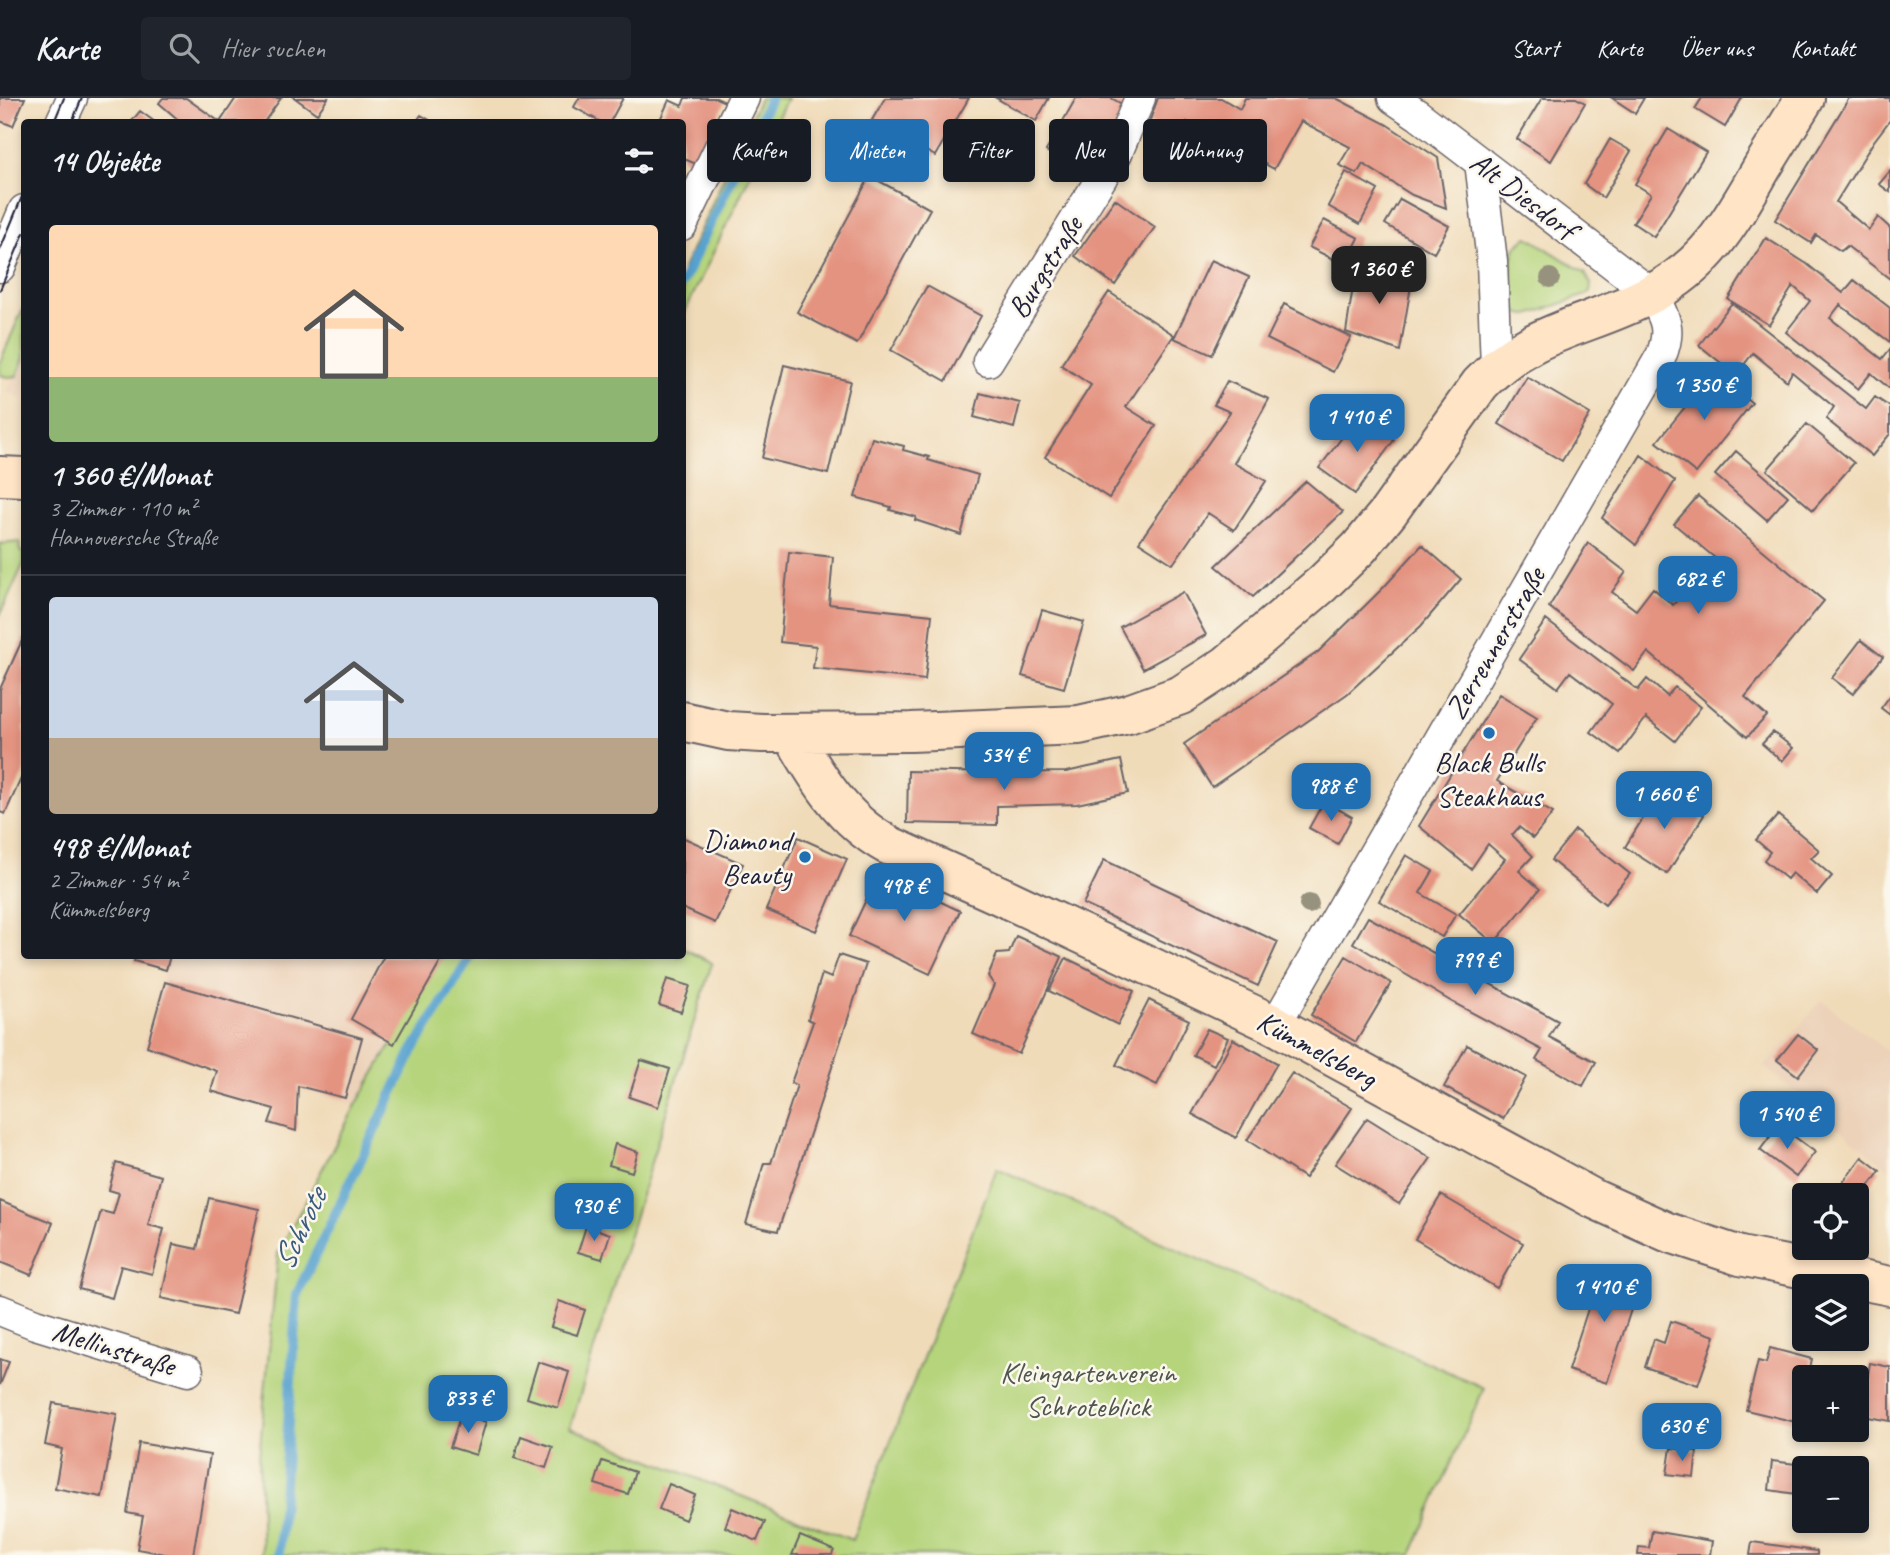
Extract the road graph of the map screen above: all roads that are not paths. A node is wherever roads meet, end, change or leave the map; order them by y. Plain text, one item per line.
1 (72, 98) edge
2 (744, 98) edge
3 (1140, 98) edge
4 (1805, 98) edge
5 (1397, 99) edge
6 (62, 119) edge
7 (1480, 162) junction
8 (21, 216) edge
9 (686, 217) edge
10 (0, 267) edge
11 (1652, 294) junction
12 (988, 361) dead end
13 (1496, 367) junction
14 (0, 476) edge
15 (21, 477) edge
16 (686, 722) edge
17 (792, 734) junction
18 (1275, 1025) junction
19 (1890, 1286) edge
20 (0, 1310) edge
21 (188, 1371) dead end

1 - 6 street
2 - 9 street
3 - 12 street, Burgstraße
4 - 11 main road
5 - 7 street, Alt Diesdorf
7 - 11 street, Alt Diesdorf
7 - 13 street
8 - 10 street
11 - 13 main road
11 - 18 street, Zerrennerstraße
13 - 17 main road
14 - 15 main road
16 - 17 main road
17 - 18 main road, Kümmelsberg
18 - 19 main road, Kümmelsberg
20 - 21 street, Mellinstraße

